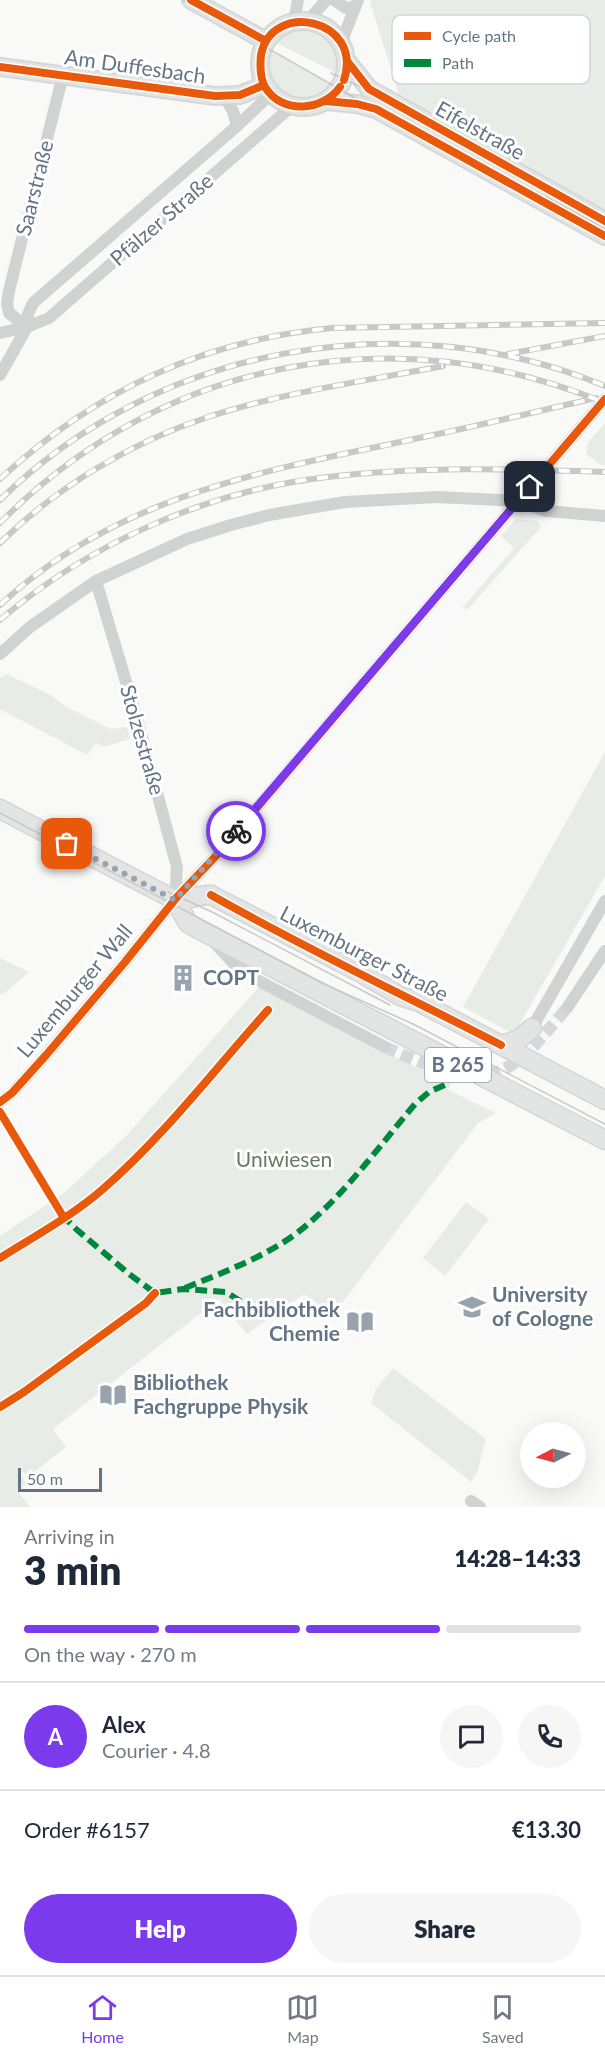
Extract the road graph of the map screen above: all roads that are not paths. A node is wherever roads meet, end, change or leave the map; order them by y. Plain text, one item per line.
1 (191, 0) edge
2 (298, 0) edge
3 (326, 0) edge
4 (334, 0) edge
5 (356, 4) edge
6 (301, 21) junction
7 (266, 41) junction
8 (341, 43) junction
9 (347, 61) junction
10 (0, 68) edge
11 (63, 75) junction
12 (268, 90) junction
13 (223, 95) junction
14 (325, 101) junction
15 (292, 106) junction
16 (237, 126) junction
17 (605, 221) edge
18 (605, 236) edge
19 (27, 327) junction
20 (0, 333) edge
21 (0, 375) edge
22 (605, 399) edge
23 (518, 501) junction
24 (605, 516) edge
25 (96, 581) junction
26 (0, 654) edge
27 (0, 809) edge
28 (175, 900) junction
29 (605, 901) edge
30 (206, 933) junction
31 (605, 951) edge
32 (567, 1008) tunnel mouth
33 (532, 1028) junction
34 (501, 1045) junction
35 (385, 1047) tunnel mouth
36 (536, 1064) junction
37 (605, 1100) edge
38 (0, 1102) edge
39 (605, 1140) edge

1 - 7 street
2 - 6 street
3 - 6 street
4 - 5 street
5 - 8 street
6 - 7 street
6 - 8 street
7 - 12 street
8 - 9 street
9 - 14 street
9 - 17 street, Eifelstraße
10 - 11 street, Am Duffesbach
11 - 13 street, Am Duffesbach
11 - 19 street, Saarstraße
12 - 13 street, Am Duffesbach
12 - 15 street
12 - 16 street, Pfälzer Straße
13 - 16 street
14 - 15 street
14 - 18 street, Eifelstraße
15 - 19 street, Pfälzer Straße
16 - 19 street, Pfälzer Straße
19 - 20 street, Pfälzer Straße
19 - 21 street
22 - 23 street, Luxemburger Wall
23 - 24 street
23 - 25 street
23 - 28 street, Luxemburger Wall
25 - 26 street
25 - 28 street, Stolzestraße
27 - 28 main road, B 265
28 - 30 main road, B 265
28 - 34 main road, Luxemburger Straße / B 265
28 - 38 street, Luxemburger Wall
29 - 33 street
30 - 35 street
30 - 39 main road, B 265
31 - 32 street
33 - 34 main road
33 - 36 main road
34 - 36 main road, Luxemburger Straße / B 265
36 - 37 main road, Luxemburger Straße / B 265

